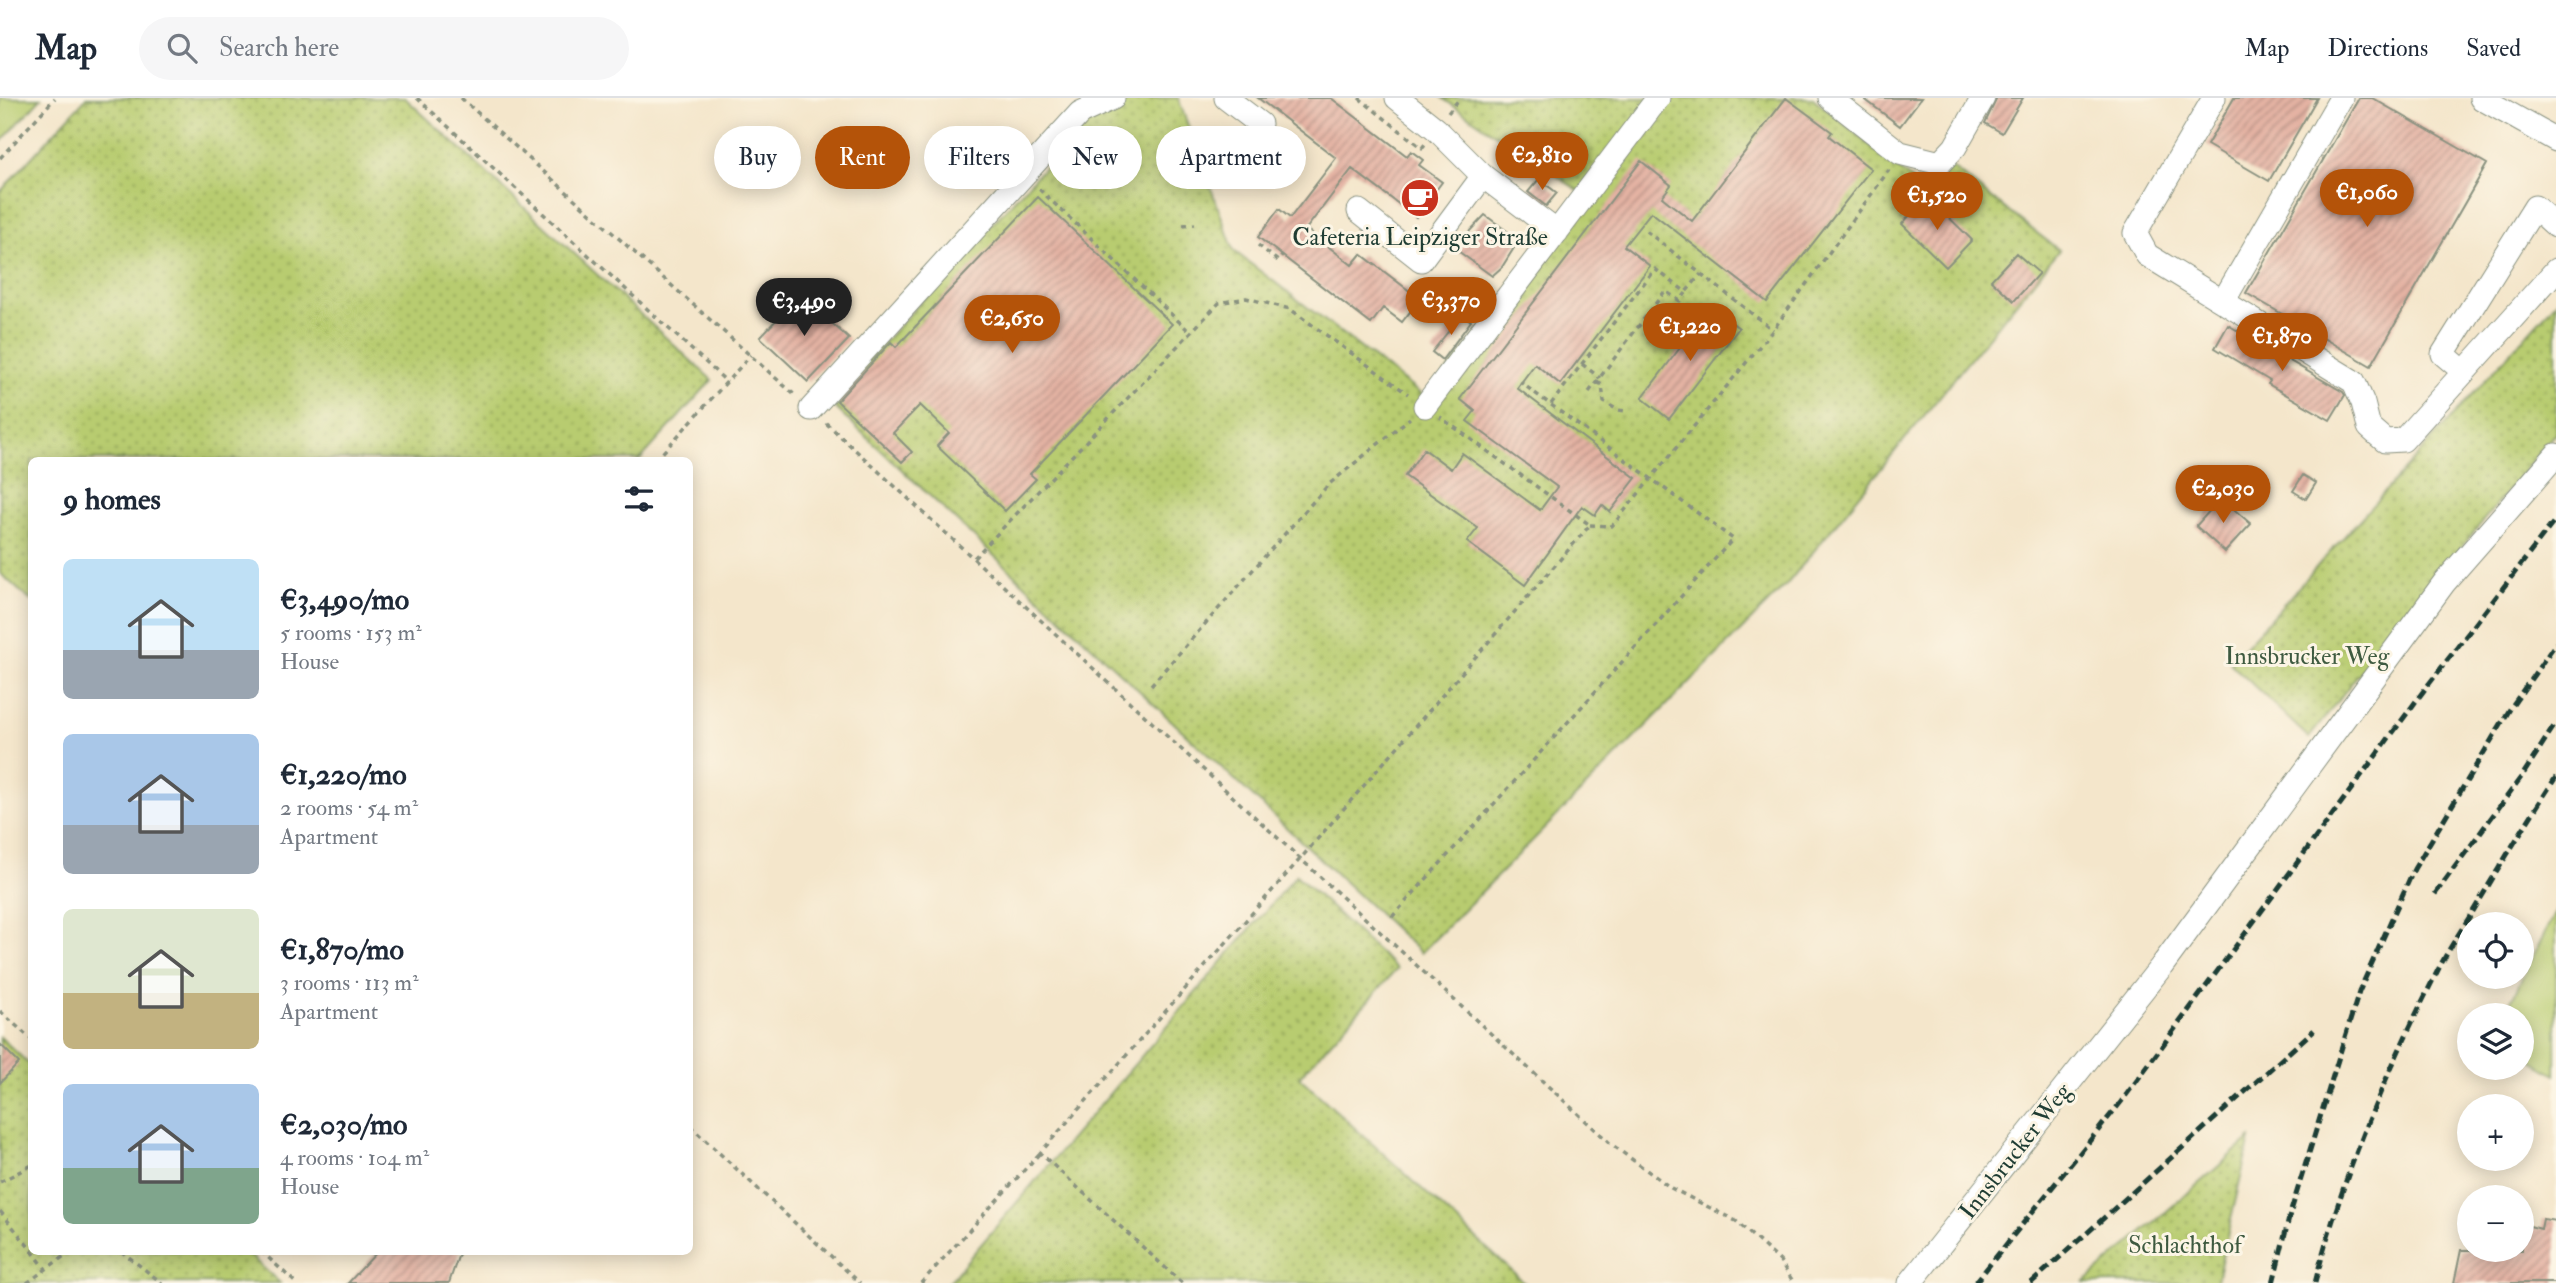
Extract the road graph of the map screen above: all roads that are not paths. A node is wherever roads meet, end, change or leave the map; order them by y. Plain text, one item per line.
1 (1113, 98) edge
2 (1227, 98) edge
3 (1397, 98) edge
4 (1658, 98) edge
5 (1830, 98) edge
6 (1983, 98) edge
7 (2214, 98) edge
8 (2341, 98) edge
9 (2481, 98) edge
10 (1260, 124) dead end
11 (2556, 140) edge
12 (1483, 176) junction
13 (1359, 211) dead end
14 (2556, 226) edge
15 (1557, 232) junction
16 (2556, 270) edge
17 (2224, 300) junction
18 (2463, 371) junction
19 (1425, 406) road end
20 (811, 409) road end
21 (2556, 455) edge
22 (1910, 1283) edge

1 - 20 street
2 - 10 street
3 - 12 street
4 - 15 street
5 - 6 street
7 - 17 street
8 - 17 street
9 - 11 street
12 - 13 street
12 - 15 street
14 - 18 street
15 - 19 street
16 - 18 street
17 - 18 street
21 - 22 street, Innsbrucker Weg

